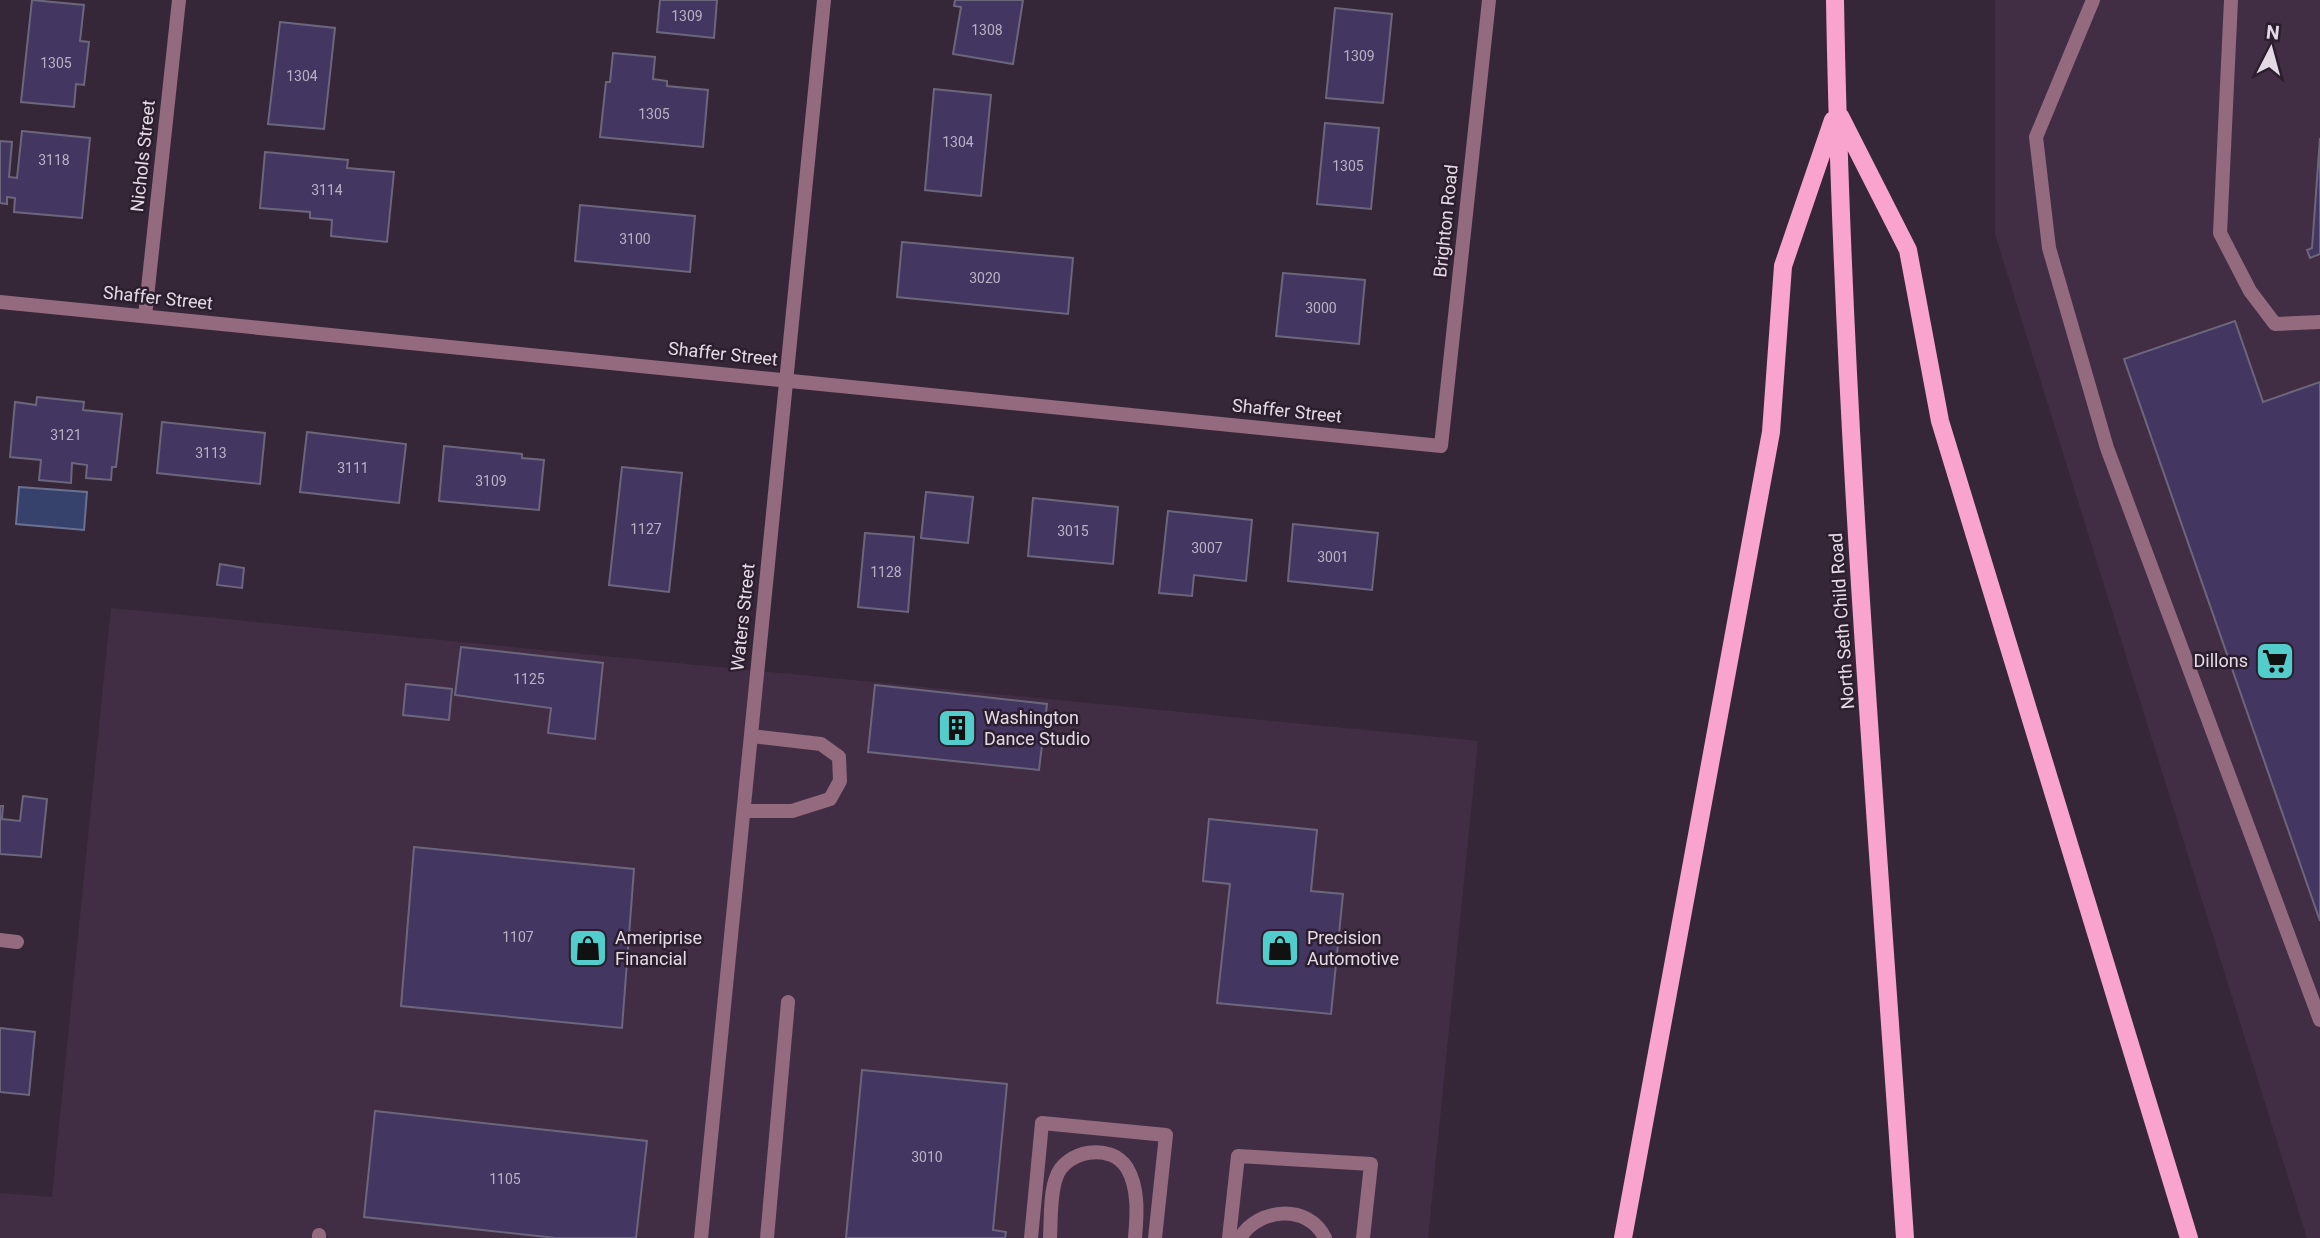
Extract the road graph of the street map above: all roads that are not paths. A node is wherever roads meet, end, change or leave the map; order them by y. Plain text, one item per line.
1 (179, 0) edge
2 (824, 0) edge
3 (1489, 0) edge
4 (1835, 0) edge
5 (2093, 0) edge
6 (2231, 0) edge
7 (1837, 110) junction
8 (0, 302) edge
9 (145, 316) junction
10 (2320, 322) edge
11 (786, 380) junction
12 (1441, 446) joint
13 (751, 736) junction
14 (744, 811) junction
15 (0, 940) edge
16 (17, 942) dead end
17 (788, 1002) dead end
18 (2320, 1020) edge
19 (701, 1238) edge
20 (767, 1238) edge
21 (1031, 1238) edge
22 (1049, 1238) edge
23 (1135, 1238) edge
24 (1155, 1238) edge
25 (1228, 1238) edge
26 (1240, 1238) edge
27 (1325, 1238) edge
28 (1363, 1238) edge
29 (1623, 1238) edge
30 (1905, 1238) edge
31 (2189, 1238) edge

1 - 9 street, Nichols Street
2 - 11 street, Waters Street
3 - 12 street, Brighton Road
4 - 7 main road, North Seth Child Road
5 - 18 street
6 - 10 street
7 - 29 main road
7 - 30 main road, North Seth Child Road
7 - 31 main road
8 - 9 street, Shaffer Street
9 - 11 street, Shaffer Street
11 - 12 street, Shaffer Street
11 - 13 street, Waters Street
13 - 14 street, Waters Street
13 - 14 street
14 - 19 street, Waters Street
15 - 16 street
17 - 20 street
21 - 24 street
22 - 23 street
25 - 28 street
26 - 27 street

